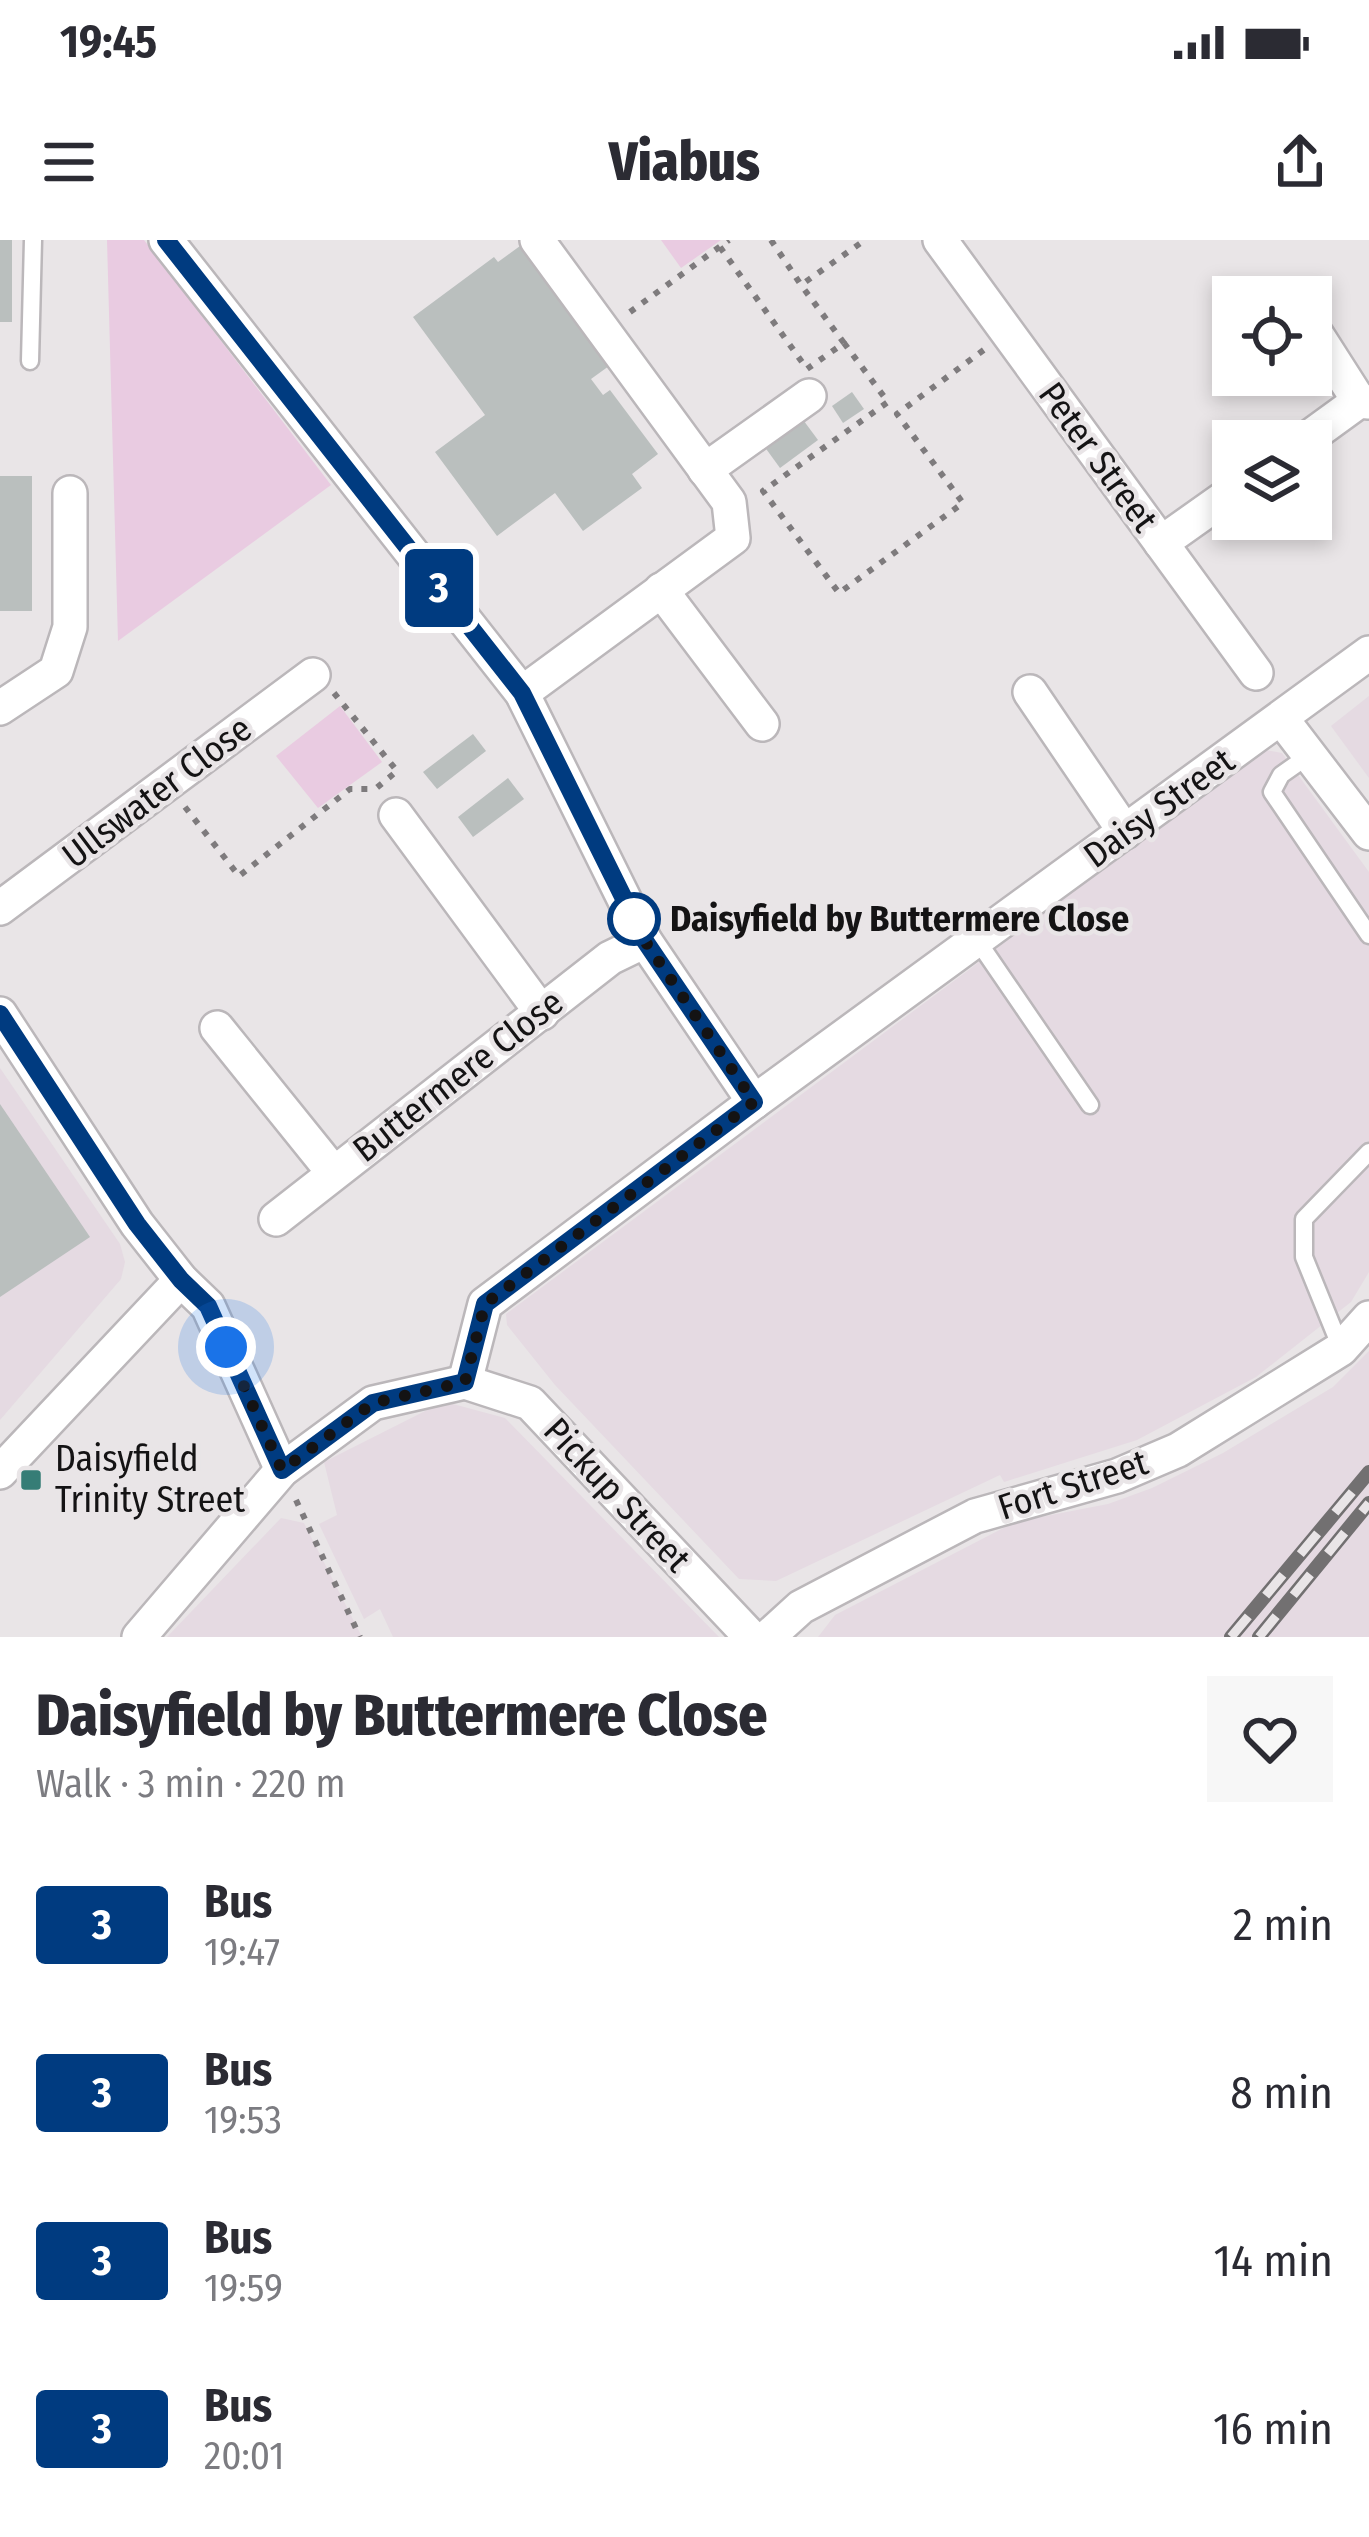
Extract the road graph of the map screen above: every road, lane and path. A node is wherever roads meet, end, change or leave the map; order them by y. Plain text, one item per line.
1 (33, 240) edge
2 (166, 240) edge
3 (537, 240) edge
4 (729, 240) edge
5 (771, 240) edge
6 (865, 240) edge
7 (952, 244) edge
8 (720, 247) junction
9 (802, 285) junction
10 (604, 332) junction
11 (1007, 332) junction
12 (844, 343) junction
13 (1332, 356) edge
14 (30, 361) dead end
15 (809, 396) dead end
16 (888, 402) junction
17 (1364, 402) edge
18 (897, 414) junction
19 (1332, 423) edge
20 (705, 470) junction
21 (70, 493) dead end
22 (1212, 507) edge
23 (1161, 543) junction
24 (662, 590) junction
25 (1369, 653) edge
26 (1256, 673) dead end
27 (314, 675) joint
28 (1030, 692) dead end
29 (522, 693) junction
30 (0, 708) edge
31 (1281, 718) junction
32 (762, 724) dead end
33 (1308, 756) junction
34 (167, 785) junction
35 (374, 789) junction
36 (396, 815) joint
37 (1125, 832) junction
38 (1369, 833) edge
39 (0, 908) edge
40 (1369, 935) edge
41 (977, 940) junction
42 (645, 941) junction
43 (542, 1013) junction
44 (0, 1014) edge
45 (218, 1028) dead end
46 (754, 1102) junction
47 (1090, 1105) dead end
48 (1369, 1152) edge
49 (333, 1172) junction
50 (276, 1220) dead end
51 (181, 1280) junction
52 (1369, 1318) edge
53 (1341, 1349) junction
54 (465, 1382) junction
55 (282, 1470) junction
56 (0, 1472) edge
57 (139, 1637) edge
58 (360, 1637) edge
59 (751, 1637) edge
60 (768, 1637) edge

1 - 14 lane
2 - 29 street
3 - 10 street
4 - 8 path
5 - 9 path
6 - 9 path
7 - 11 street, Peter Street
8 - 10 path
8 - 12 path
9 - 12 path
10 - 20 street
11 - 18 path
11 - 23 street, Peter Street
12 - 16 path
13 - 17 street
15 - 20 street
16 - 18 path
16 - 18 path
17 - 19 street
20 - 24 street
21 - 30 street
22 - 23 street
23 - 26 street, Peter Street
24 - 29 street
24 - 32 street
25 - 31 street, Daisy Street
27 - 34 street, Ullswater Close
27 - 35 path
28 - 37 street
29 - 42 street
31 - 33 street
31 - 37 street, Daisy Street
33 - 38 street
33 - 40 lane
34 - 35 path
34 - 39 street, Ullswater Close
35 - 36 path
36 - 43 street
37 - 41 street, Daisy Street
41 - 46 street, Daisy Street
41 - 47 lane
42 - 43 street, Buttermere Close
42 - 46 street
43 - 49 street, Buttermere Close
44 - 51 street
45 - 49 street
46 - 54 street, Daisy Street
48 - 53 lane
49 - 50 street, Buttermere Close
51 - 55 street
51 - 56 street
52 - 53 street, Fort Street
53 - 60 street, Fort Street
54 - 55 street
54 - 59 street, Pickup Street
55 - 57 street
55 - 58 path

